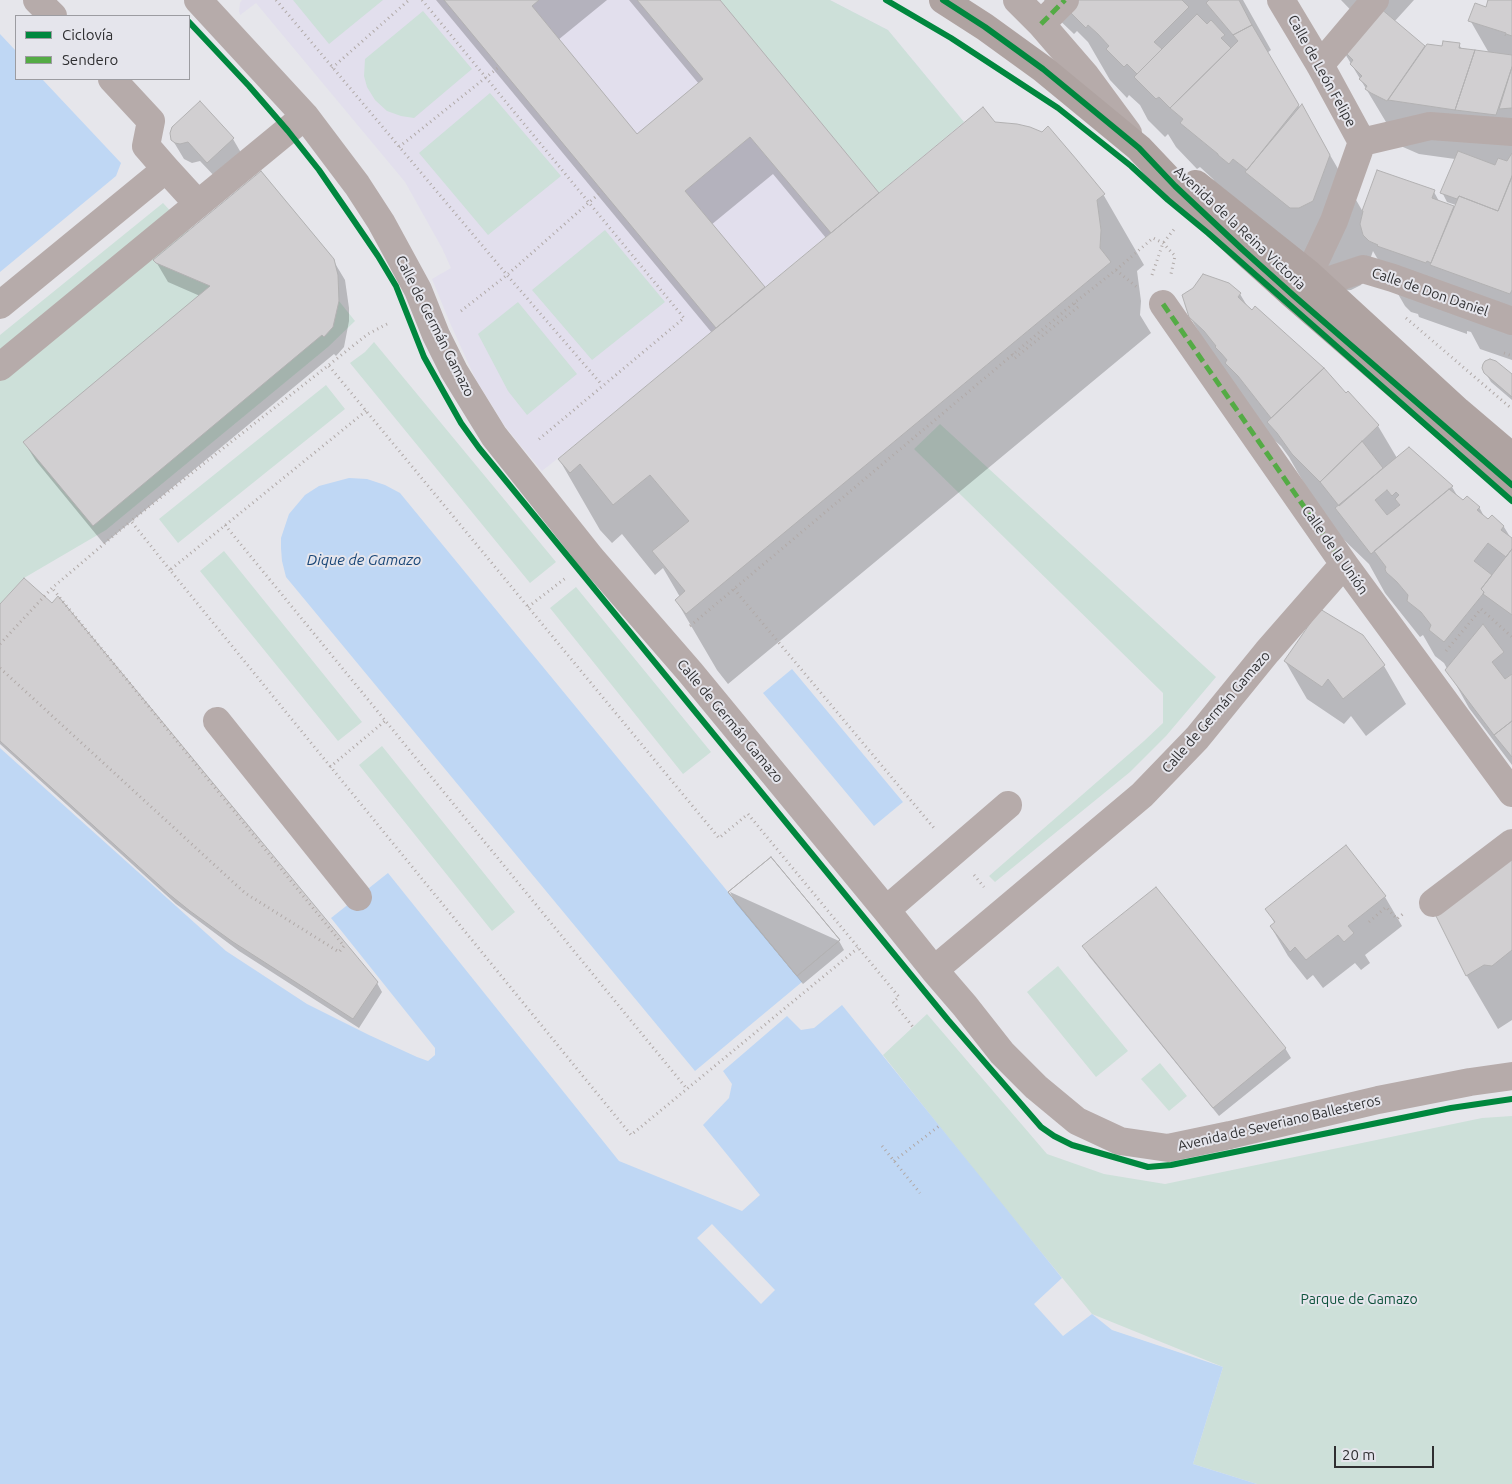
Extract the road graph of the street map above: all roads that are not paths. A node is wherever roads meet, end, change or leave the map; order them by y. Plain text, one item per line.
1 (37, 0) edge
2 (198, 0) edge
3 (943, 0) edge
4 (1017, 0) edge
5 (1065, 0) edge
6 (1281, 0) edge
7 (1376, 0) edge
8 (52, 15) edge
9 (1041, 24) junction
10 (1320, 65) junction
11 (113, 80) edge
12 (305, 116) junction
13 (1512, 132) edge
14 (1362, 142) junction
15 (1139, 148) junction
16 (166, 169) junction
17 (198, 204) junction
18 (1314, 279) junction
19 (1163, 304) dead end
20 (0, 305) edge
21 (1512, 321) edge
22 (0, 366) edge
23 (1512, 458) edge
24 (1512, 484) edge
25 (1344, 564) junction
26 (217, 721) dead end
27 (1512, 793) edge
28 (1008, 805) dead end
29 (1512, 843) edge
30 (358, 897) dead end
31 (1433, 903) road end
32 (886, 910) junction
33 (934, 970) junction
34 (1512, 1076) edge

1 - 8 street
2 - 12 street, Calle de Germán Gamazo
3 - 15 main road, Avenida de la Reina Victoria
4 - 9 street, Avenida de la Reina Victoria
5 - 9 street
6 - 10 street, Calle de León Felipe
7 - 10 street
9 - 15 street, Avenida de la Reina Victoria
10 - 14 street, Calle de León Felipe
11 - 16 street
12 - 17 street
12 - 32 street, Calle de Germán Gamazo
13 - 14 street
14 - 18 street
15 - 18 main road, Avenida de la Reina Victoria
15 - 24 main road, Avenida de la Reina Victoria
16 - 17 street
16 - 20 street
17 - 22 street
18 - 21 street, Calle de Don Daniel
18 - 23 main road, Avenida de la Reina Victoria
19 - 25 street, Calle de la Unión
25 - 27 street, Calle de la Unión
25 - 33 street, Calle de Germán Gamazo
26 - 30 street
28 - 32 street
29 - 31 street
32 - 33 street, Calle de Germán Gamazo
33 - 34 street, Avenida de Severiano Ballesteros

